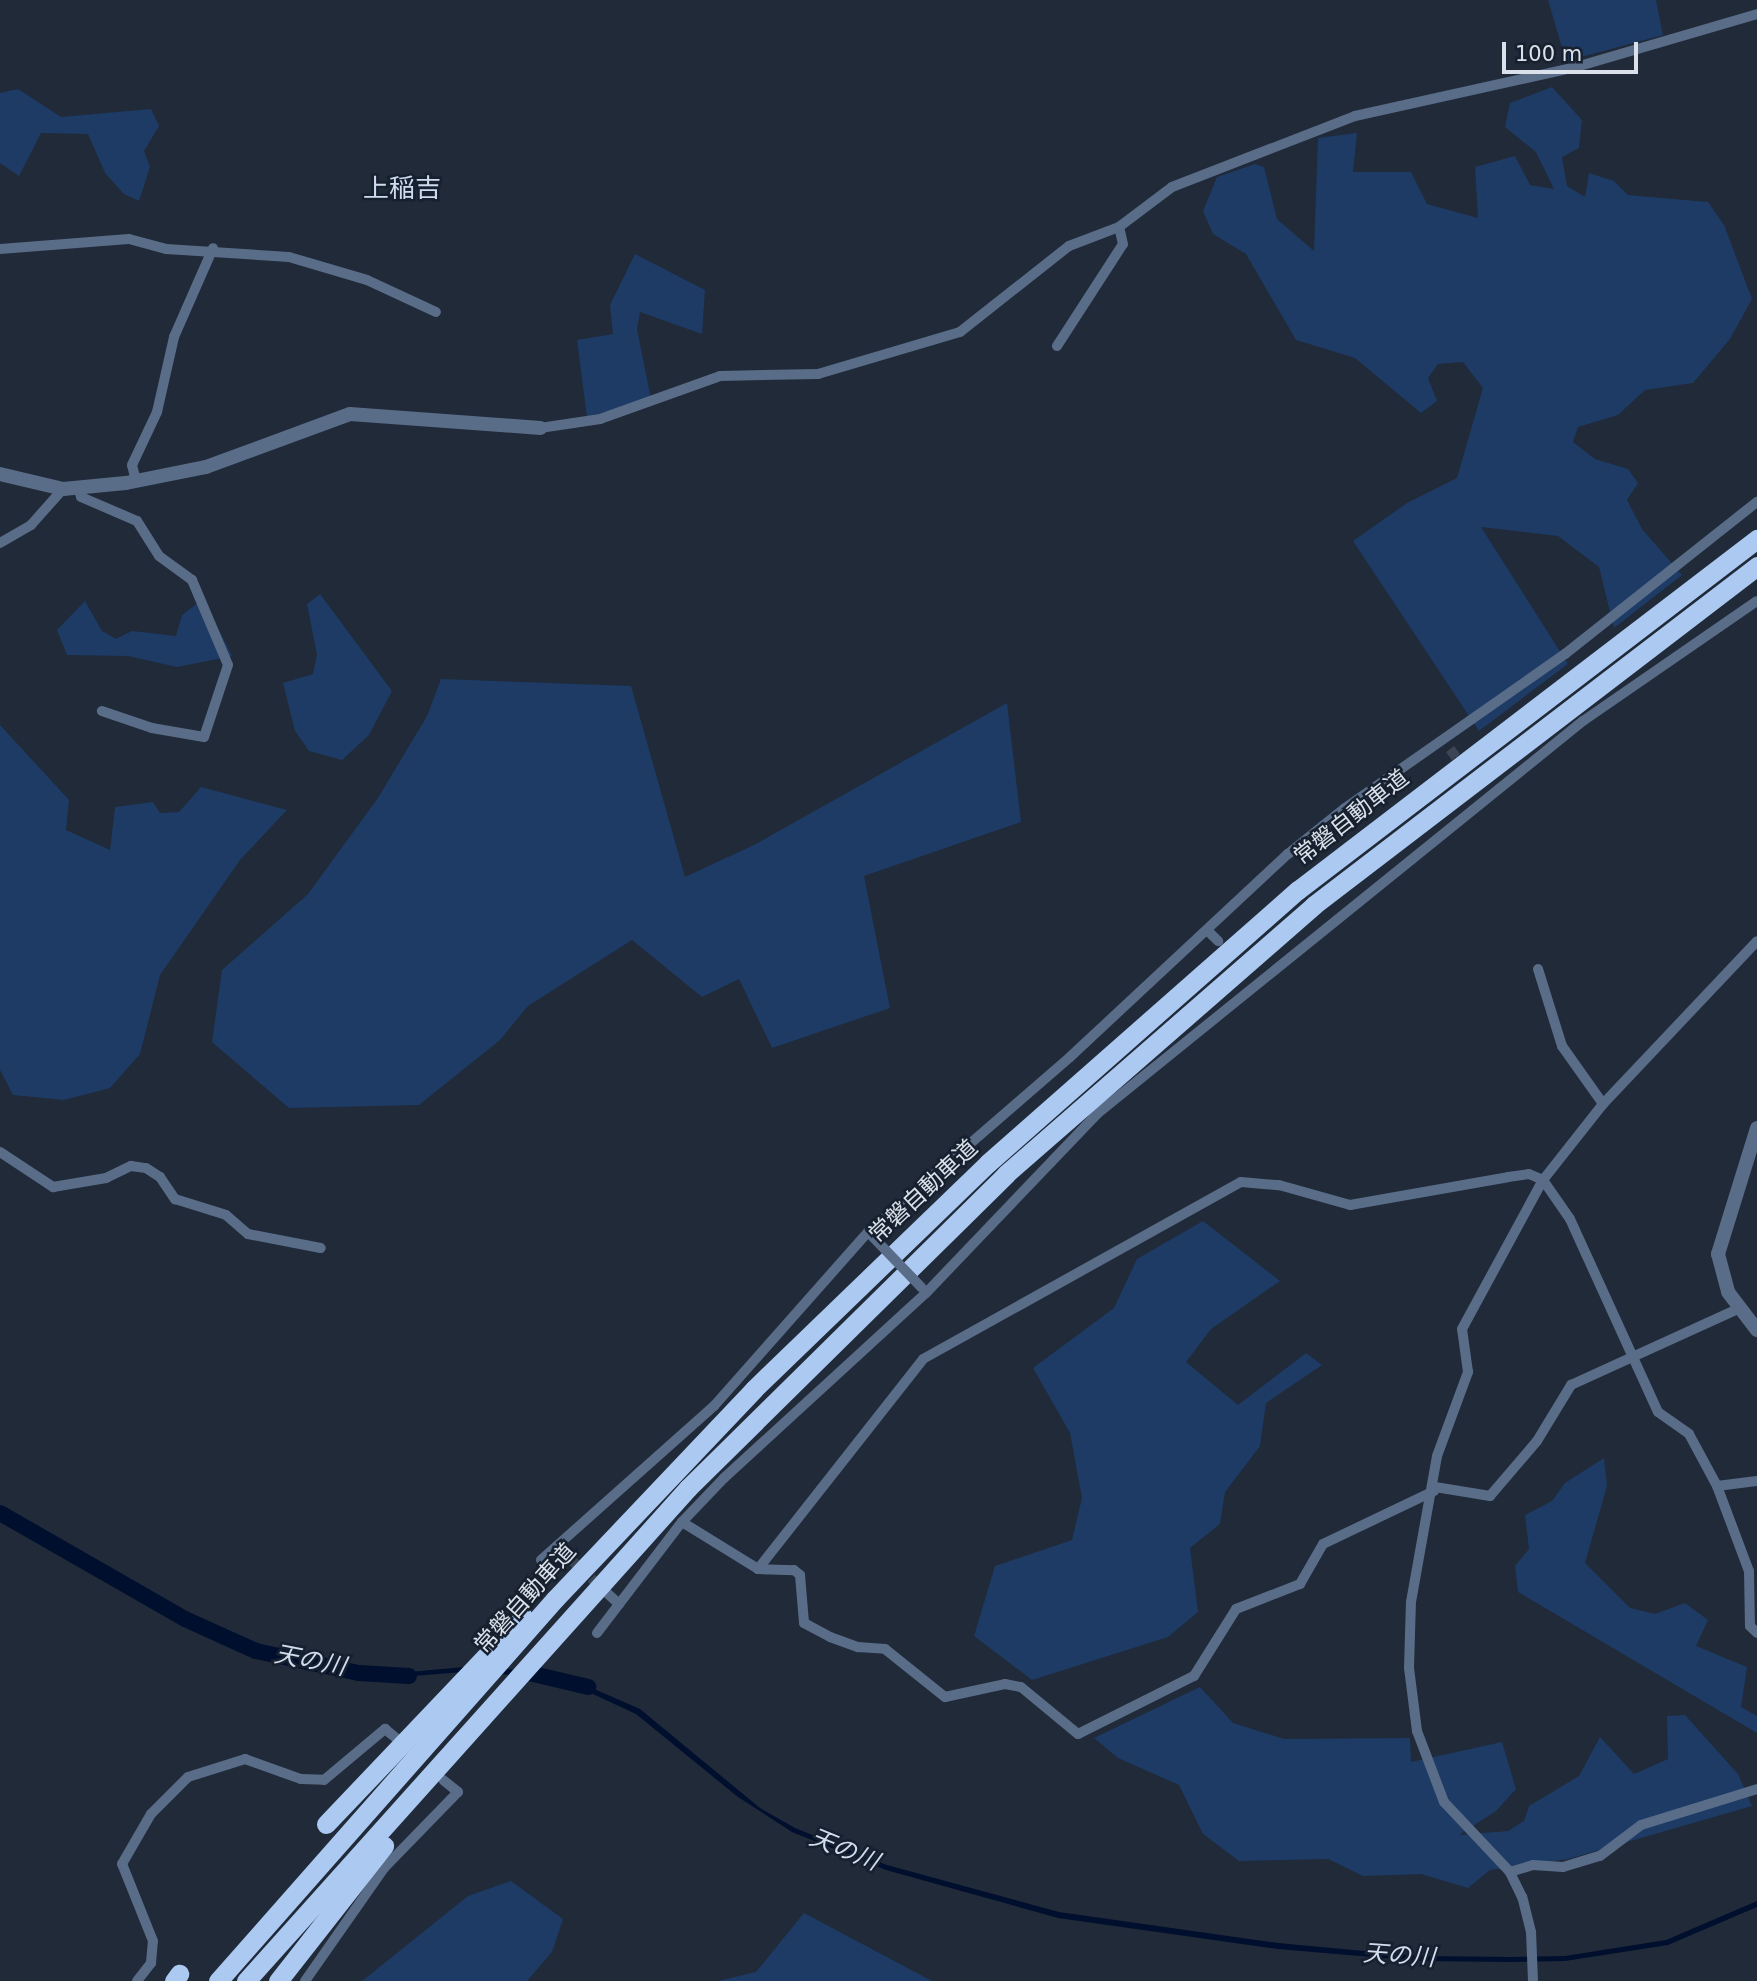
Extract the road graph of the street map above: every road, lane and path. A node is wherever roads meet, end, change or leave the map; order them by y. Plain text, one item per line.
1 (1757, 15) edge
2 (1119, 227) junction
3 (213, 248) junction
4 (0, 249) edge
5 (436, 312) dead end
6 (1057, 346) dead end
7 (540, 428) joint
8 (0, 474) edge
9 (136, 481) junction
10 (63, 489) junction
11 (79, 489) junction
12 (1757, 502) edge
13 (1757, 539) edge
14 (0, 543) edge
15 (1757, 566) edge
16 (1757, 601) edge
17 (102, 712) dead end
18 (1480, 790) dead end
19 (1485, 802) junction
20 (1207, 930) junction
21 (1218, 941) dead end
22 (1757, 941) edge
23 (1538, 969) dead end
24 (1603, 1104) junction
25 (1757, 1128) edge
26 (0, 1152) edge
27 (1543, 1180) junction
28 (870, 1234) junction
29 (321, 1248) dead end
30 (923, 1290) junction
31 (1740, 1308) junction
32 (1757, 1330) edge
33 (1631, 1361) junction
34 (1757, 1480) edge
35 (1717, 1486) junction
36 (1434, 1489) junction
37 (682, 1522) junction
38 (557, 1546) junction
39 (569, 1558) tunnel mouth
40 (541, 1560) dead end
41 (758, 1569) junction
42 (608, 1594) tunnel mouth
43 (619, 1604) junction
44 (597, 1633) dead end
45 (1757, 1633) edge
46 (461, 1695) junction
47 (396, 1738) dead end
48 (435, 1778) junction
49 (1757, 1789) edge
50 (326, 1824) dead end
51 (1510, 1872) junction
52 (1532, 1975) edge
53 (137, 1981) edge
54 (218, 1981) edge
55 (246, 1981) edge
56 (278, 1981) edge
57 (305, 1981) edge

1 - 2 street
2 - 6 street
2 - 7 street
3 - 4 street
3 - 5 street
3 - 9 street
7 - 9 street
8 - 10 street
9 - 11 street
10 - 11 street
10 - 14 street
11 - 17 street
12 - 20 street
13 - 46 highway, 常磐自動車道
15 - 48 highway, 常磐自動車道
16 - 19 street
18 - 19 street
19 - 30 street
20 - 21 street
20 - 28 street
22 - 24 street
23 - 24 street
24 - 27 street
25 - 31 street
26 - 29 street
27 - 33 street
27 - 36 street
27 - 41 street
28 - 30 street, bridge
28 - 38 street
30 - 37 street
31 - 32 street
31 - 33 street
33 - 35 street
33 - 36 street
34 - 35 street
35 - 45 street
36 - 41 street
36 - 51 street
37 - 41 street
37 - 43 street
38 - 39 street
38 - 40 street
42 - 43 street
43 - 44 street
46 - 50 highway
46 - 54 highway, 常磐自動車道
47 - 53 street
48 - 55 highway, 常磐自動車道
48 - 56 highway
48 - 57 street
49 - 51 street
51 - 52 street

